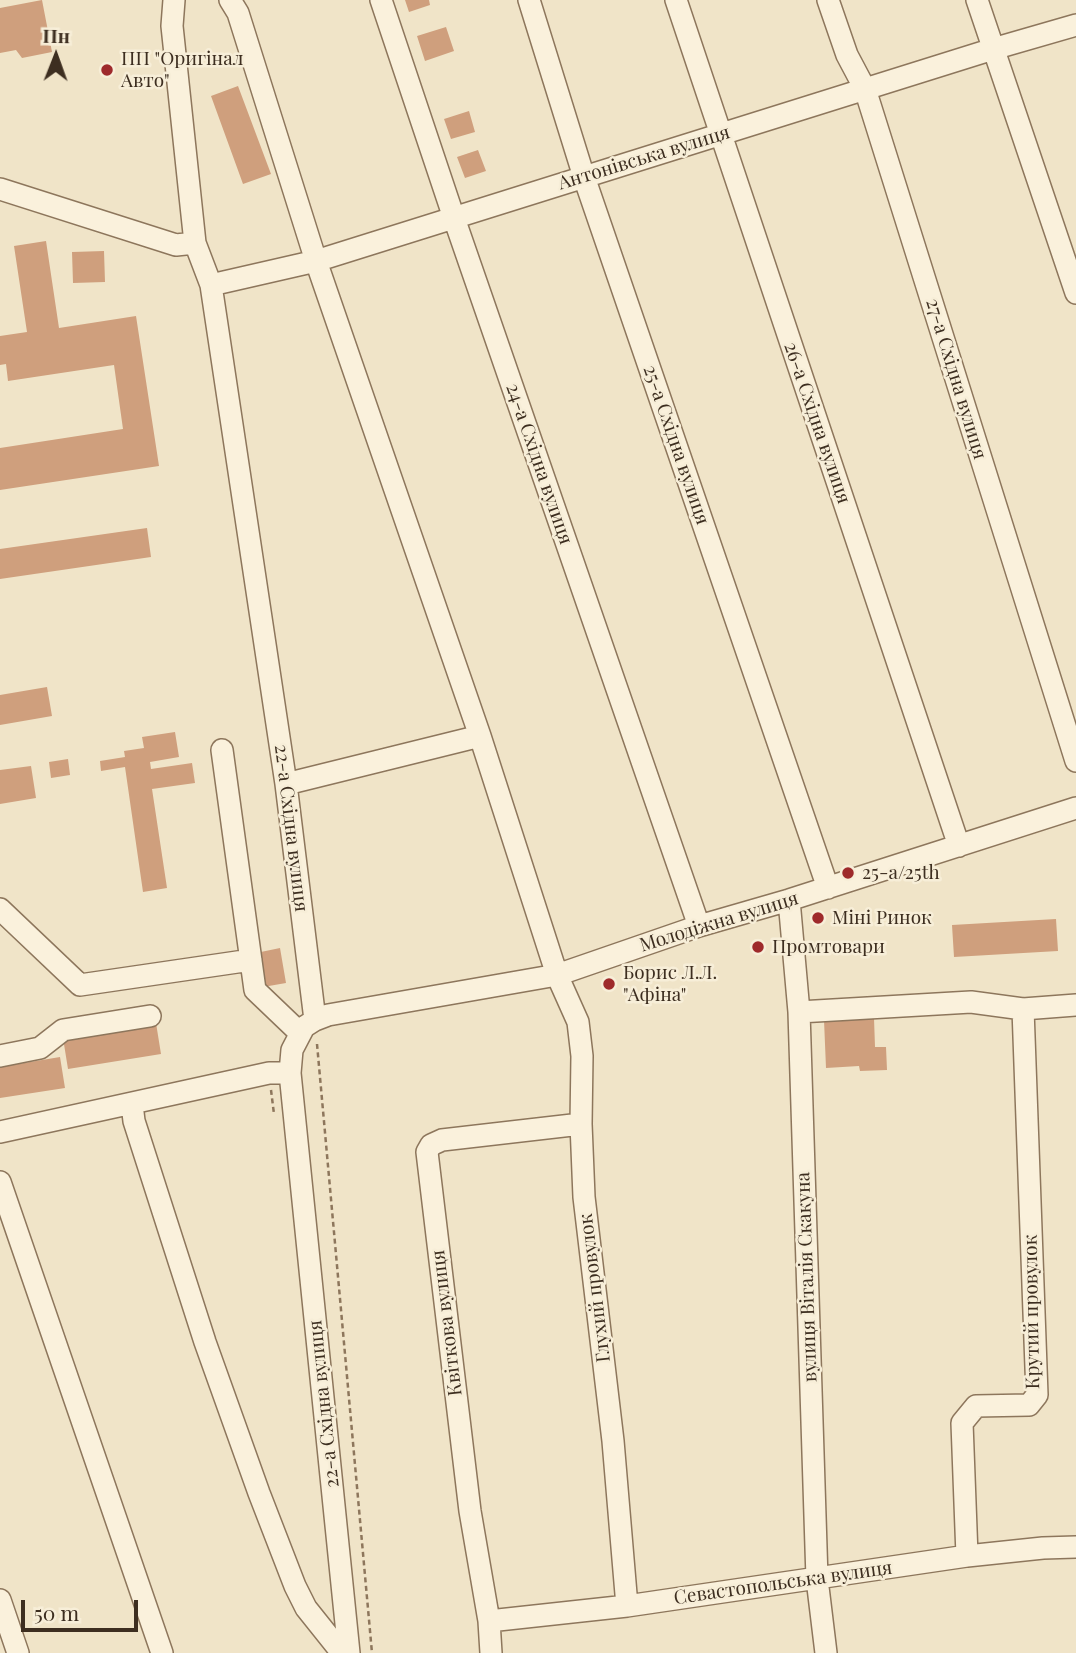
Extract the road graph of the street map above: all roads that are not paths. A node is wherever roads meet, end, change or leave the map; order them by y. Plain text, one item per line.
1 (174, 0) edge
2 (230, 0) edge
3 (382, 0) edge
4 (529, 0) edge
5 (676, 0) edge
6 (828, 0) edge
7 (977, 0) edge
8 (1076, 25) edge
9 (993, 49) junction
10 (866, 89) junction
11 (721, 134) junction
12 (584, 177) junction
13 (0, 189) edge
14 (454, 218) junction
15 (195, 243) junction
16 (316, 261) junction
17 (211, 285) junction
18 (1076, 293) edge
19 (480, 736) junction
20 (222, 750) dead end
21 (1076, 761) edge
22 (286, 785) junction
23 (1076, 808) edge
24 (959, 846) junction
25 (828, 888) junction
26 (789, 900) junction
27 (0, 909) edge
28 (699, 926) junction
29 (251, 960) junction
30 (557, 975) junction
31 (1076, 1005) edge
32 (1023, 1009) junction
33 (799, 1012) junction
34 (150, 1016) dead end
35 (307, 1026) junction
36 (0, 1056) edge
37 (290, 1073) junction
38 (132, 1104) junction
39 (581, 1124) junction
40 (0, 1132) edge
41 (0, 1182) edge
42 (1076, 1547) edge
43 (967, 1556) junction
44 (817, 1579) junction
45 (0, 1600) edge
46 (627, 1606) junction
47 (489, 1621) junction
48 (18, 1653) edge
49 (162, 1653) edge
50 (342, 1653) edge
51 (349, 1653) edge
52 (491, 1653) edge
53 (826, 1653) edge

1 - 15 street, 22-а Східна вулиця
2 - 16 street, Глухий провулок
3 - 14 street, 24-а Східна вулиця
4 - 12 street, 25-а Східна вулиця
5 - 11 street, 26-а Східна вулиця
6 - 10 street, 27-а Східна вулиця
7 - 9 street
8 - 9 street, Антонівська вулиця
9 - 10 street, Антонівська вулиця
9 - 18 street
10 - 11 street, Антонівська вулиця
10 - 21 street, 27-а Східна вулиця
11 - 12 street, Антонівська вулиця
11 - 24 street, 26-а Східна вулиця
12 - 14 street, Антонівська вулиця
12 - 25 street, 25-а Східна вулиця
13 - 15 street
14 - 16 street, Антонівська вулиця
14 - 28 street, 24-а Східна вулиця
15 - 17 street, 22-а Східна вулиця
16 - 17 street, Антонівська вулиця
16 - 19 street, Глухий провулок
17 - 22 street, 22-а Східна вулиця
19 - 22 street
19 - 30 street, Глухий провулок
20 - 29 street
22 - 35 street, 22-а Східна вулиця
23 - 24 street, Молодіжна вулиця
24 - 25 street, Молодіжна вулиця
25 - 26 street, Молодіжна вулиця
26 - 28 street, Молодіжна вулиця
26 - 33 street, вулиця Віталія Скакуна
27 - 29 street
28 - 30 street, Молодіжна вулиця
29 - 35 street
30 - 35 street, Молодіжна вулиця
30 - 39 street, Глухий провулок
31 - 32 street
32 - 33 street
32 - 43 street, Крутий провулок
33 - 44 street, вулиця Віталія Скакуна
34 - 36 street
35 - 37 street, 22-а Східна вулиця
37 - 38 street
37 - 51 street, 22-а Східна вулиця
38 - 40 street
38 - 50 street
39 - 46 street, Глухий провулок
39 - 47 street, Квіткова вулиця
41 - 49 street
42 - 43 street, Севастопольська вулиця
43 - 44 street, Севастопольська вулиця
44 - 46 street, Севастопольська вулиця
44 - 53 street, вулиця Віталія Скакуна
45 - 48 street
46 - 47 street, Севастопольська вулиця
47 - 52 street, Квіткова вулиця

